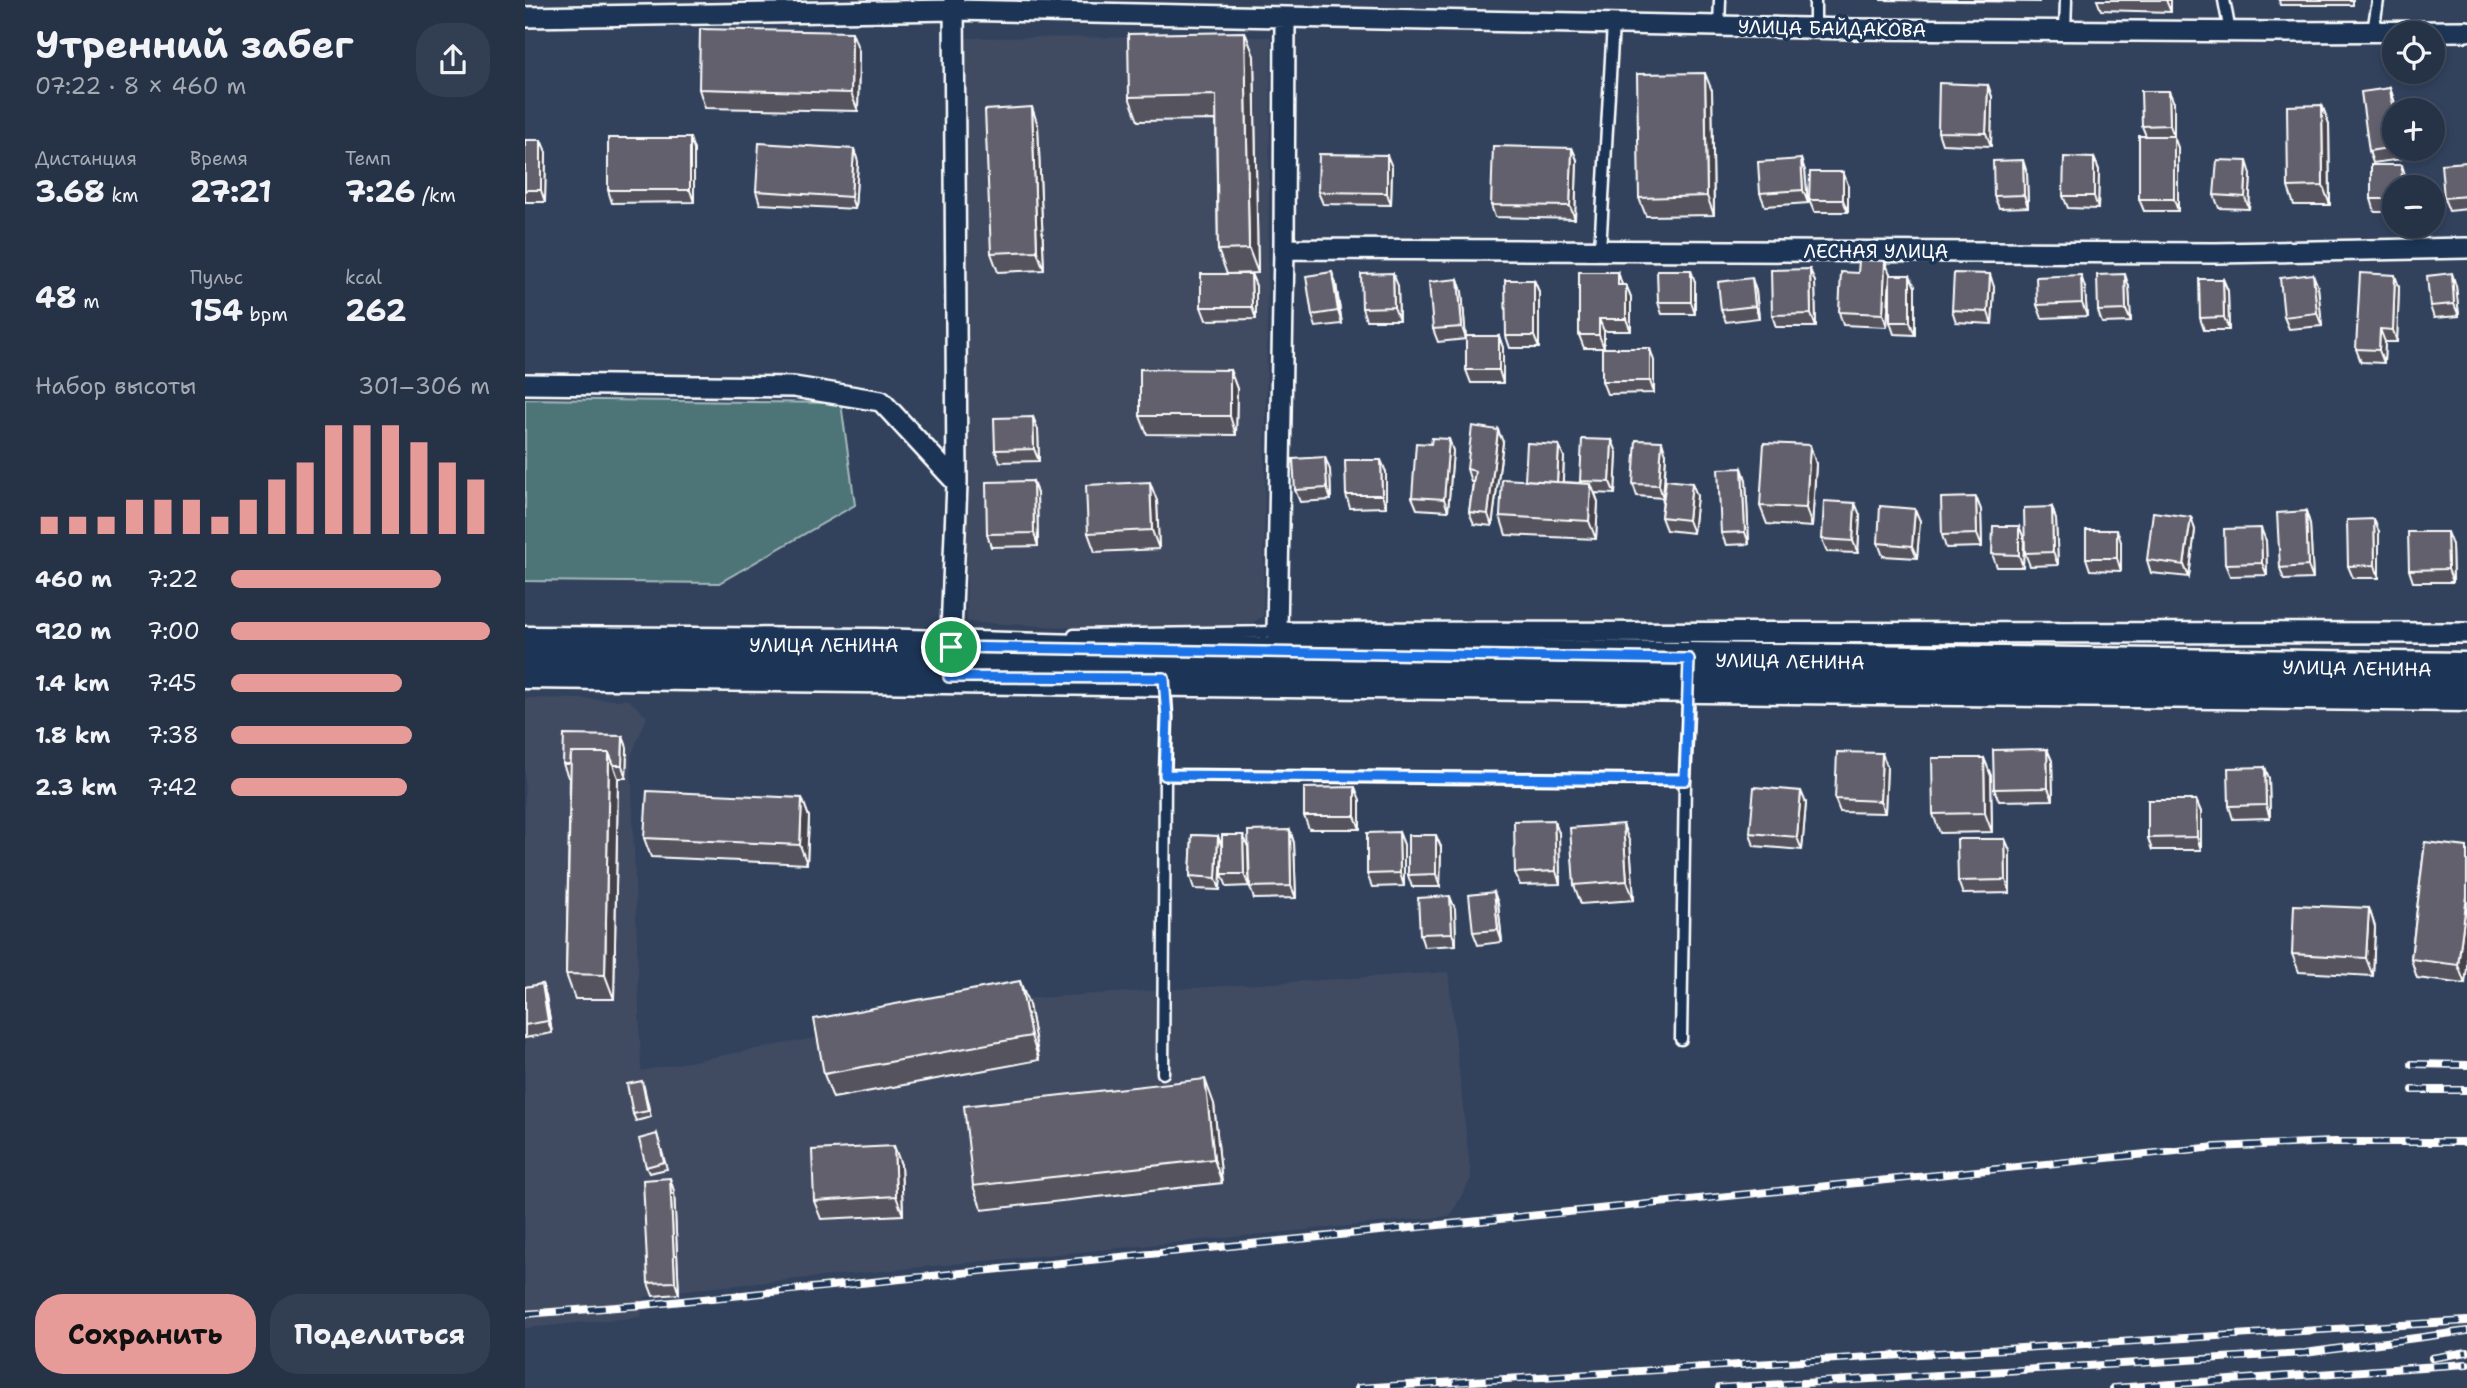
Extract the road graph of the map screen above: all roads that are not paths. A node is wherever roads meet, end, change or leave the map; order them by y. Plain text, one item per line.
1 (1720, 0) edge
2 (1815, 0) edge
3 (2066, 0) edge
4 (2224, 0) edge
5 (2378, 0) edge
6 (954, 5) edge
7 (525, 17) edge
8 (1285, 17) junction
9 (1613, 24) junction
10 (1719, 26) junction
11 (1815, 28) junction
12 (2065, 31) junction
13 (2467, 31) edge
14 (2230, 32) junction
15 (2373, 32) junction
16 (2467, 248) edge
17 (1284, 249) junction
18 (1600, 250) junction
19 (525, 384) edge
20 (957, 483) junction
21 (1277, 632) junction
22 (2467, 633) edge
23 (1067, 636) dead end
24 (525, 643) edge
25 (950, 662) junction
26 (1165, 665) junction
27 (2467, 669) edge
28 (525, 672) edge
29 (1689, 672) junction
30 (2467, 695) edge
31 (1165, 775) junction
32 (1685, 780) junction
33 (1681, 1039) dead end
34 (1163, 1073) dead end

1 - 10 lane
2 - 11 lane
3 - 12 lane
4 - 14 lane
5 - 15 lane
6 - 7 street, УЛИЦА БАЙДАКОВА
6 - 8 street, УЛИЦА БАЙДАКОВА
6 - 20 street
8 - 9 street, УЛИЦА БАЙДАКОВА
8 - 17 street
9 - 10 street, УЛИЦА БАЙДАКОВА
9 - 18 lane
10 - 11 street, УЛИЦА БАЙДАКОВА
11 - 12 street, УЛИЦА БАЙДАКОВА
12 - 14 street, УЛИЦА БАЙДАКОВА
13 - 15 street, УЛИЦА БАЙДАКОВА
14 - 15 street, УЛИЦА БАЙДАКОВА
16 - 18 street, ЛЕСНАЯ УЛИЦА
17 - 18 street, ЛЕСНАЯ УЛИЦА
17 - 21 street
19 - 20 street
20 - 25 street
21 - 22 street, УЛИЦА ЛЕНИНА
21 - 23 lane
24 - 25 main road, УЛИЦА ЛЕНИНА
25 - 26 main road, УЛИЦА ЛЕНИНА
25 - 28 main road, УЛИЦА ЛЕНИНА
26 - 29 main road, УЛИЦА ЛЕНИНА
26 - 31 lane
27 - 29 main road, УЛИЦА ЛЕНИНА
29 - 30 main road, УЛИЦА ЛЕНИНА
29 - 32 lane
31 - 32 lane
31 - 34 lane
32 - 33 lane

